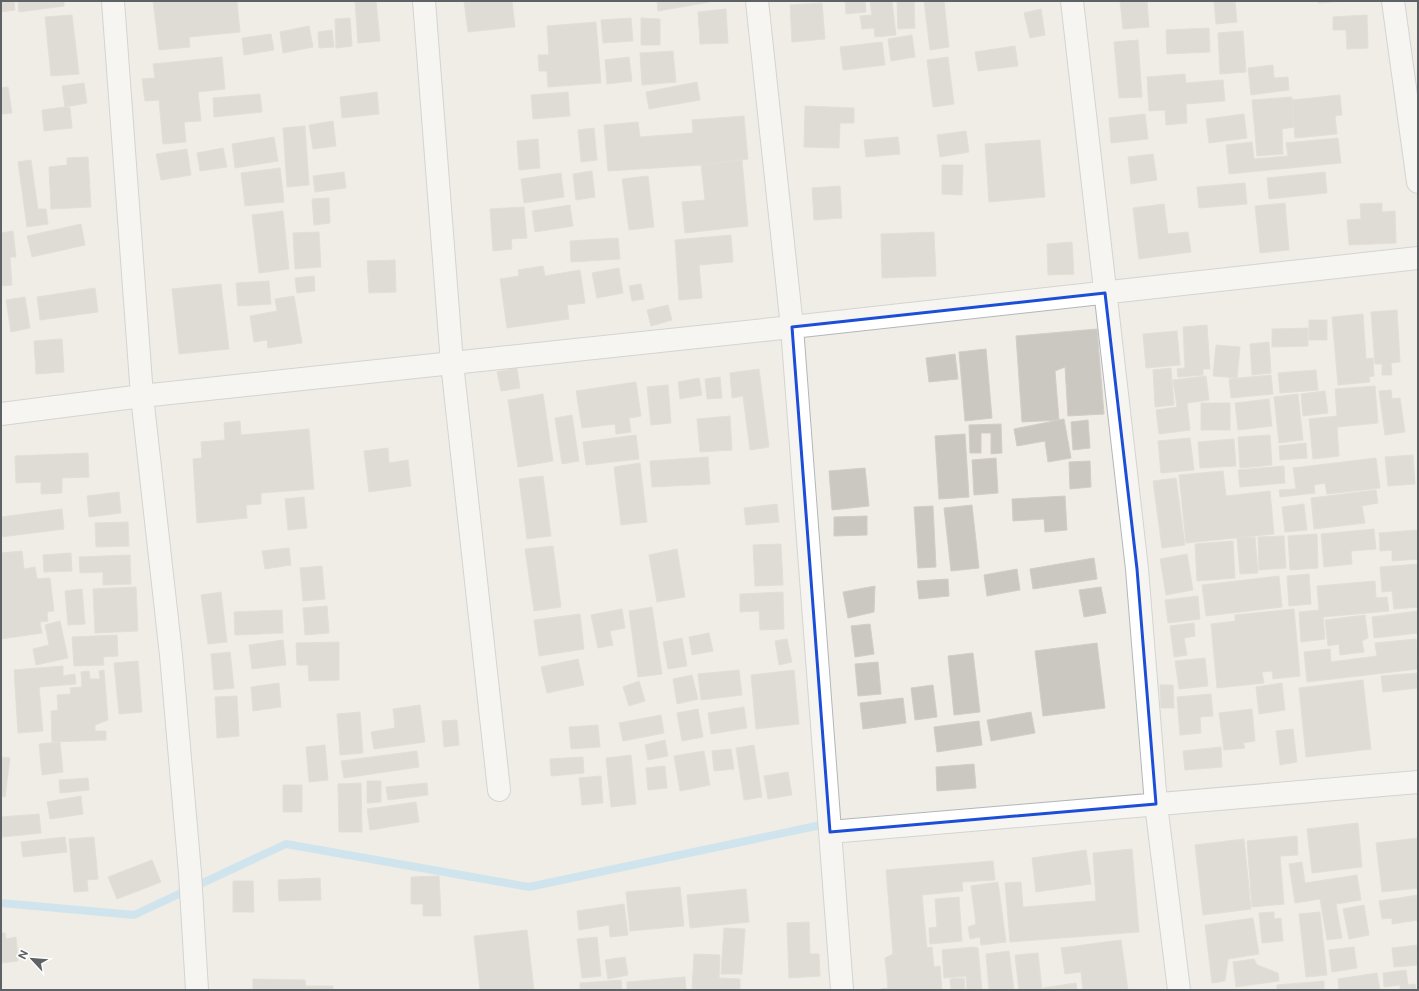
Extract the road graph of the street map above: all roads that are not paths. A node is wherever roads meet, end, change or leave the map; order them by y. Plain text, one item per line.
1 (113, 1) edge
2 (424, 1) edge
3 (757, 1) edge
4 (1072, 1) edge
5 (1393, 1) edge
6 (1418, 182) edge
7 (1418, 258) edge
8 (1105, 293) junction
9 (792, 327) junction
10 (452, 363) junction
11 (142, 396) junction
12 (1, 414) edge
13 (1418, 782) edge
14 (499, 790) dead end
15 (1156, 804) junction
16 (830, 832) junction
17 (197, 990) edge
18 (842, 990) edge
19 (1178, 990) edge

1 - 11 street
2 - 10 street
3 - 9 street
4 - 8 street
5 - 6 street
7 - 8 street
8 - 9 street
8 - 15 street
9 - 10 street
9 - 16 street
10 - 11 street
10 - 14 street
11 - 12 street
11 - 17 street
13 - 15 street
15 - 16 street
15 - 19 street
16 - 18 street

